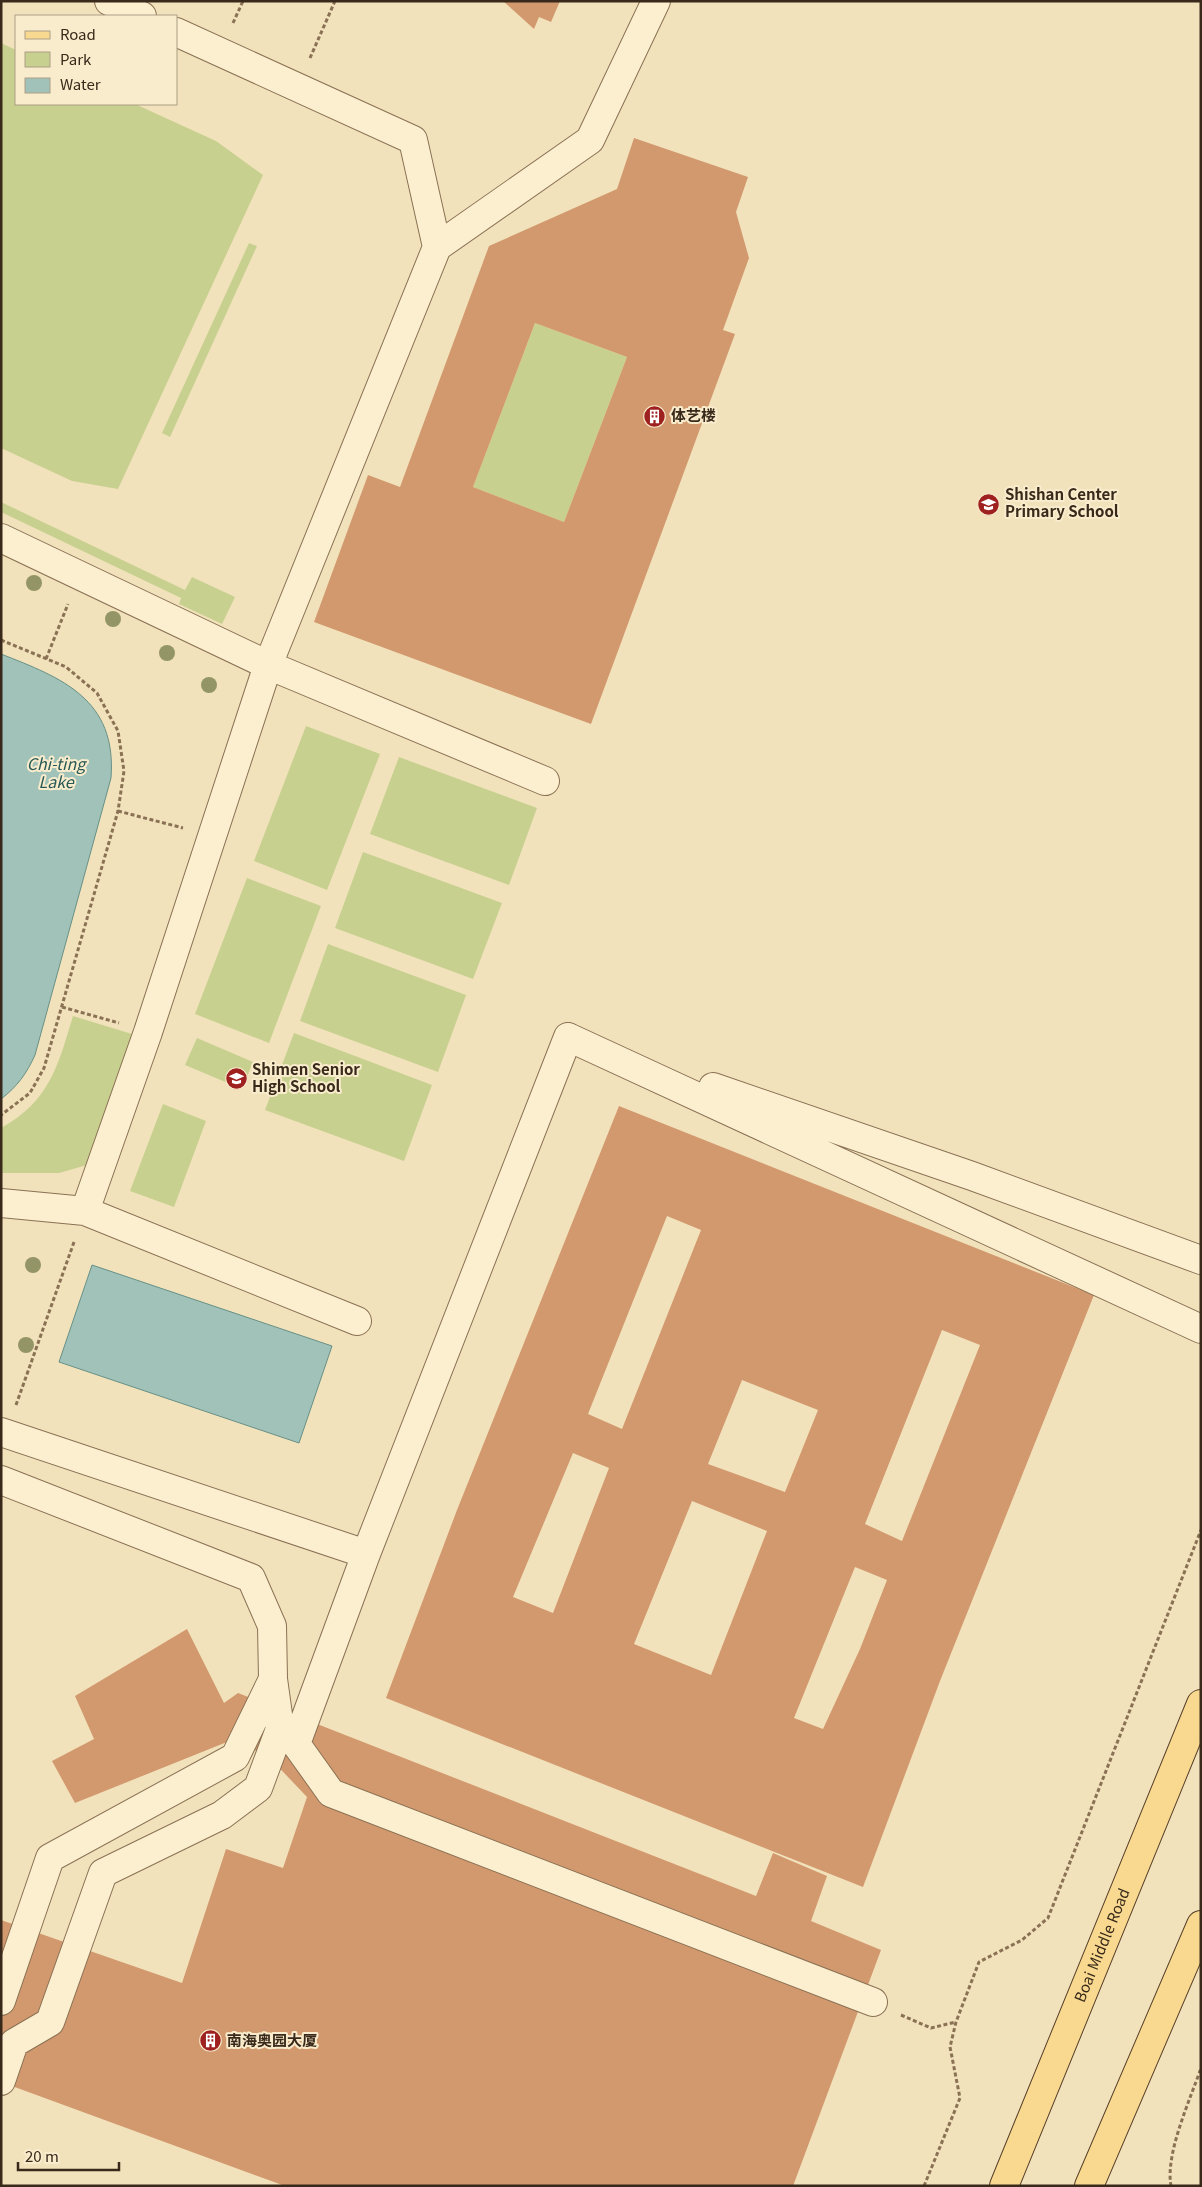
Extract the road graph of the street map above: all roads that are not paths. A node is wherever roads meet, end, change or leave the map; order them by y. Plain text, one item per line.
1 (109, 1) edge
2 (656, 1) edge
3 (140, 15) edge
4 (178, 33) edge
5 (437, 247) junction
6 (1, 538) edge
7 (268, 665) junction
8 (545, 781) dead end
9 (568, 1037) junction
10 (1, 1203) edge
11 (85, 1211) junction
12 (1201, 1260) edge
13 (357, 1321) dead end
14 (1201, 1329) edge
15 (1, 1432) edge
16 (1, 1480) edge
17 (366, 1554) junction
18 (273, 1679) junction
19 (1201, 1704) edge
20 (1201, 1925) edge
21 (1, 2002) edge
22 (873, 2002) dead end
23 (1, 2012) edge
24 (14, 2043) junction
25 (1, 2081) edge
26 (1004, 2186) edge
27 (1089, 2186) edge

1 - 3 street
2 - 5 street
4 - 5 street
5 - 7 street
6 - 7 street
7 - 8 street
7 - 11 street
9 - 12 street
9 - 14 street
9 - 17 street
10 - 11 street
11 - 13 street
15 - 17 street
16 - 18 street
17 - 22 street
18 - 21 street
18 - 24 street
19 - 26 main road, Boai Middle Road
20 - 27 main road
23 - 24 street
24 - 25 street

